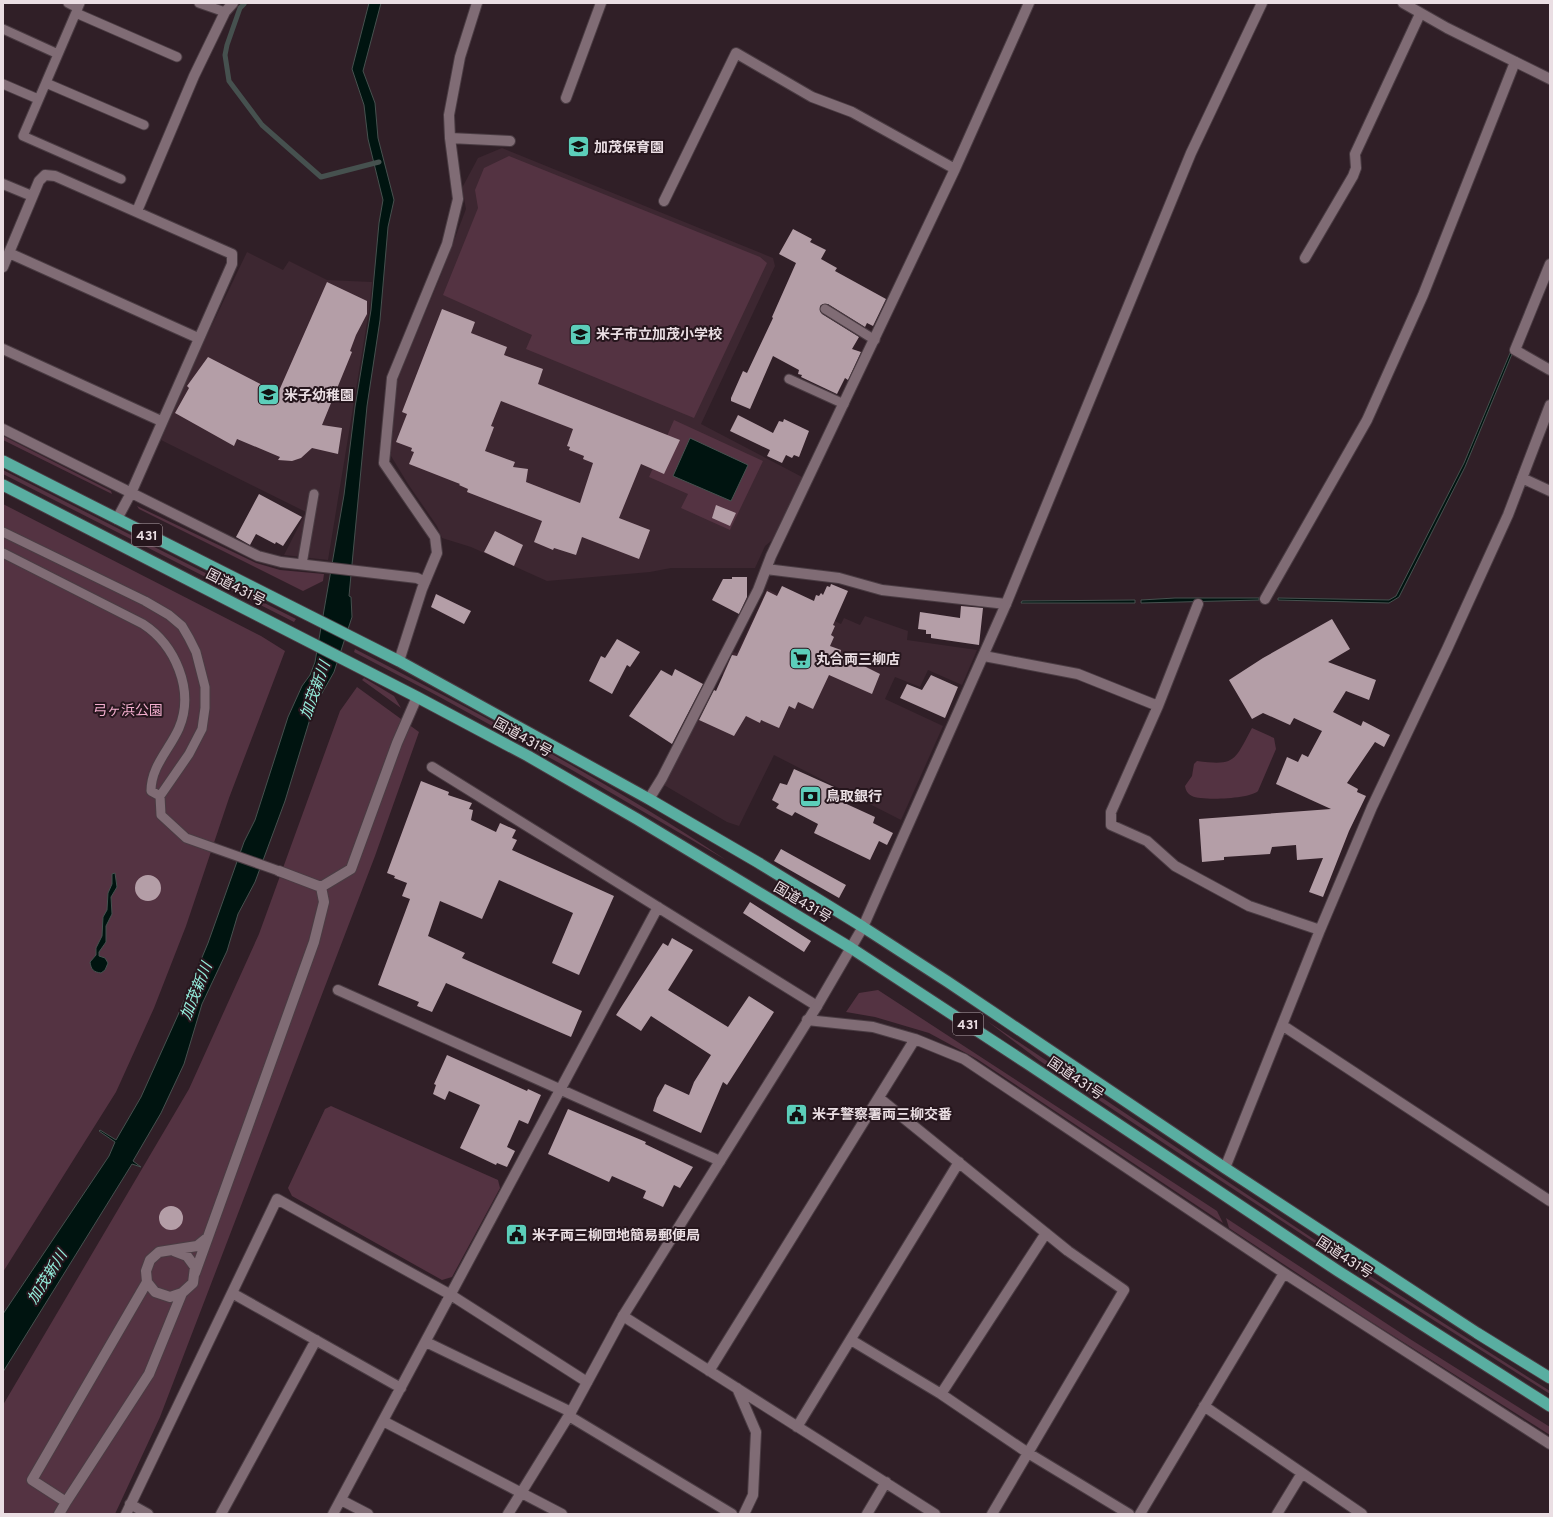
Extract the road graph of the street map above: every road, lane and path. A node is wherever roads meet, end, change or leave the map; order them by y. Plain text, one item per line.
1 (68, 3) edge
2 (199, 3) edge
3 (233, 3) edge
4 (476, 3) edge
5 (602, 3) edge
6 (1029, 3) edge
7 (1262, 3) edge
8 (1403, 3) edge
9 (78, 8) edge
10 (225, 12) junction
11 (1420, 14) junction
12 (3, 29) edge
13 (58, 54) junction
14 (177, 57) dead end
15 (1515, 62) junction
16 (1550, 79) edge
17 (46, 83) junction
18 (3, 84) edge
19 (566, 98) dead end
20 (38, 99) junction
21 (144, 125) dead end
22 (450, 138) junction
23 (510, 141) dead end
24 (955, 169) junction
25 (121, 179) dead end
26 (3, 184) edge
27 (32, 196) junction
28 (664, 201) dead end
29 (137, 211) junction
30 (9, 253) junction
31 (1305, 258) dead end
32 (1550, 264) edge
33 (3, 267) edge
34 (825, 309) dead end
35 (198, 338) junction
36 (874, 340) junction
37 (3, 348) edge
38 (1550, 370) edge
39 (789, 379) dead end
40 (844, 404) junction
41 (1550, 405) edge
42 (161, 420) junction
43 (3, 429) edge
44 (3, 461) edge
45 (1522, 478) junction
46 (3, 485) edge
47 (1550, 491) edge
48 (131, 493) junction
49 (314, 494) dead end
50 (117, 520) junction
51 (3, 532) edge
52 (3, 554) edge
53 (302, 564) junction
54 (766, 569) junction
55 (425, 582) junction
56 (1265, 599) dead end
57 (1006, 604) junction
58 (1198, 604) dead end
59 (984, 656) junction
60 (399, 661) junction
61 (417, 696) junction
62 (1158, 706) junction
63 (432, 767) dead end
64 (160, 796) junction
65 (649, 799) junction
66 (279, 871) joint
67 (321, 887) junction
68 (658, 907) junction
69 (863, 927) junction
70 (1320, 930) junction
71 (851, 948) junction
72 (338, 990) dead end
73 (817, 1006) junction
74 (807, 1020) junction
75 (1282, 1025) junction
76 (916, 1039) junction
77 (561, 1088) junction
78 (879, 1098) junction
79 (720, 1161) junction
80 (959, 1162) junction
81 (1225, 1168) junction
82 (1550, 1201) edge
83 (1046, 1233) junction
84 (208, 1237) junction
85 (174, 1251) junction
86 (195, 1273) junction
87 (1284, 1273) junction
88 (147, 1282) junction
89 (182, 1293) junction
90 (232, 1293) junction
91 (451, 1295) junction
92 (623, 1316) junction
93 (316, 1340) junction
94 (851, 1340) junction
95 (426, 1342) junction
96 (709, 1371) junction
97 (1550, 1378) edge
98 (587, 1382) junction
99 (401, 1388) junction
100 (737, 1388) junction
101 (941, 1394) junction
102 (1204, 1406) junction
103 (1550, 1406) edge
104 (570, 1414) junction
105 (383, 1421) junction
106 (797, 1427) junction
107 (1550, 1444) edge
108 (1028, 1453) junction
109 (1302, 1473) junction
110 (886, 1482) junction
111 (521, 1491) junction
112 (341, 1500) junction
113 (66, 1502) junction
114 (130, 1504) junction
115 (59, 1514) edge
116 (126, 1514) edge
117 (148, 1514) edge
118 (221, 1514) edge
119 (333, 1514) edge
120 (368, 1514) edge
121 (508, 1514) edge
122 (562, 1514) edge
123 (732, 1514) edge
124 (744, 1514) edge
125 (867, 1514) edge
126 (935, 1514) edge
127 (992, 1514) edge
128 (1129, 1514) edge
129 (1140, 1514) edge
130 (1277, 1514) edge
131 (1362, 1514) edge

1 - 9 lane
2 - 10 lane
3 - 10 street
4 - 22 street
5 - 19 street
6 - 24 street
7 - 57 street
8 - 11 street
9 - 13 lane
9 - 14 lane
10 - 29 street
11 - 15 street
11 - 31 street
12 - 13 lane
13 - 17 lane
15 - 16 street
15 - 56 street
17 - 20 lane
17 - 21 lane
18 - 20 lane
20 - 25 lane
22 - 23 street
22 - 55 street
24 - 28 street
24 - 36 street
26 - 27 street
27 - 29 street
27 - 30 street
29 - 35 street
30 - 33 street
30 - 35 street
32 - 38 street
34 - 36 lane
35 - 42 street
36 - 40 street
37 - 42 street
39 - 40 lane
40 - 54 street
41 - 45 street
42 - 48 street
43 - 48 street
44 - 50 highway, 国道431号 / 431
45 - 47 street
45 - 70 street
46 - 61 highway, 国道431号 / 431
48 - 50 street
48 - 53 street
49 - 53 lane
50 - 60 highway, 国道431号 / 431
51 - 64 lane
52 - 64 lane
53 - 55 street
54 - 57 street
54 - 65 street
55 - 60 street
57 - 59 street
58 - 62 street
59 - 62 street
59 - 69 street
60 - 65 highway, 国道431号 / 431
61 - 67 street
61 - 71 highway, 国道431号 / 431
62 - 70 street
63 - 68 street
64 - 66 lane
65 - 69 highway, 国道431号 / 431
66 - 67 street
67 - 84 street
68 - 73 street
68 - 77 street
69 - 71 street
69 - 81 highway, 国道431号 / 431
70 - 75 street
71 - 73 street
71 - 103 highway, 国道431号 / 431
72 - 77 street
73 - 74 street
74 - 76 street
74 - 79 street
75 - 81 street
75 - 82 street
76 - 78 street
76 - 87 street
77 - 79 street
77 - 91 street
78 - 80 street
78 - 96 street
79 - 92 street
80 - 83 street
80 - 94 street
81 - 97 highway, 国道431号 / 431
83 - 101 street
83 - 108 street
84 - 85 street
84 - 86 street
85 - 86 street
85 - 88 street
86 - 89 street
87 - 102 street
87 - 107 street
88 - 89 street
88 - 113 street
89 - 113 street
90 - 91 street
90 - 93 street
90 - 114 street
91 - 95 street
91 - 98 street
92 - 96 street
92 - 98 street
93 - 99 street
93 - 118 street
94 - 101 street
94 - 106 street
95 - 99 street
95 - 104 street
96 - 100 street
98 - 104 street
99 - 105 street
100 - 106 street
100 - 124 street
101 - 108 street
102 - 109 street
102 - 129 street
104 - 111 street
104 - 123 street
105 - 111 street
105 - 112 street
106 - 110 street
108 - 127 street
108 - 128 street
109 - 130 street
109 - 131 street
110 - 125 street
110 - 126 street
111 - 121 street
111 - 122 street
112 - 119 street
112 - 120 street
113 - 115 street
114 - 116 street
114 - 117 street

